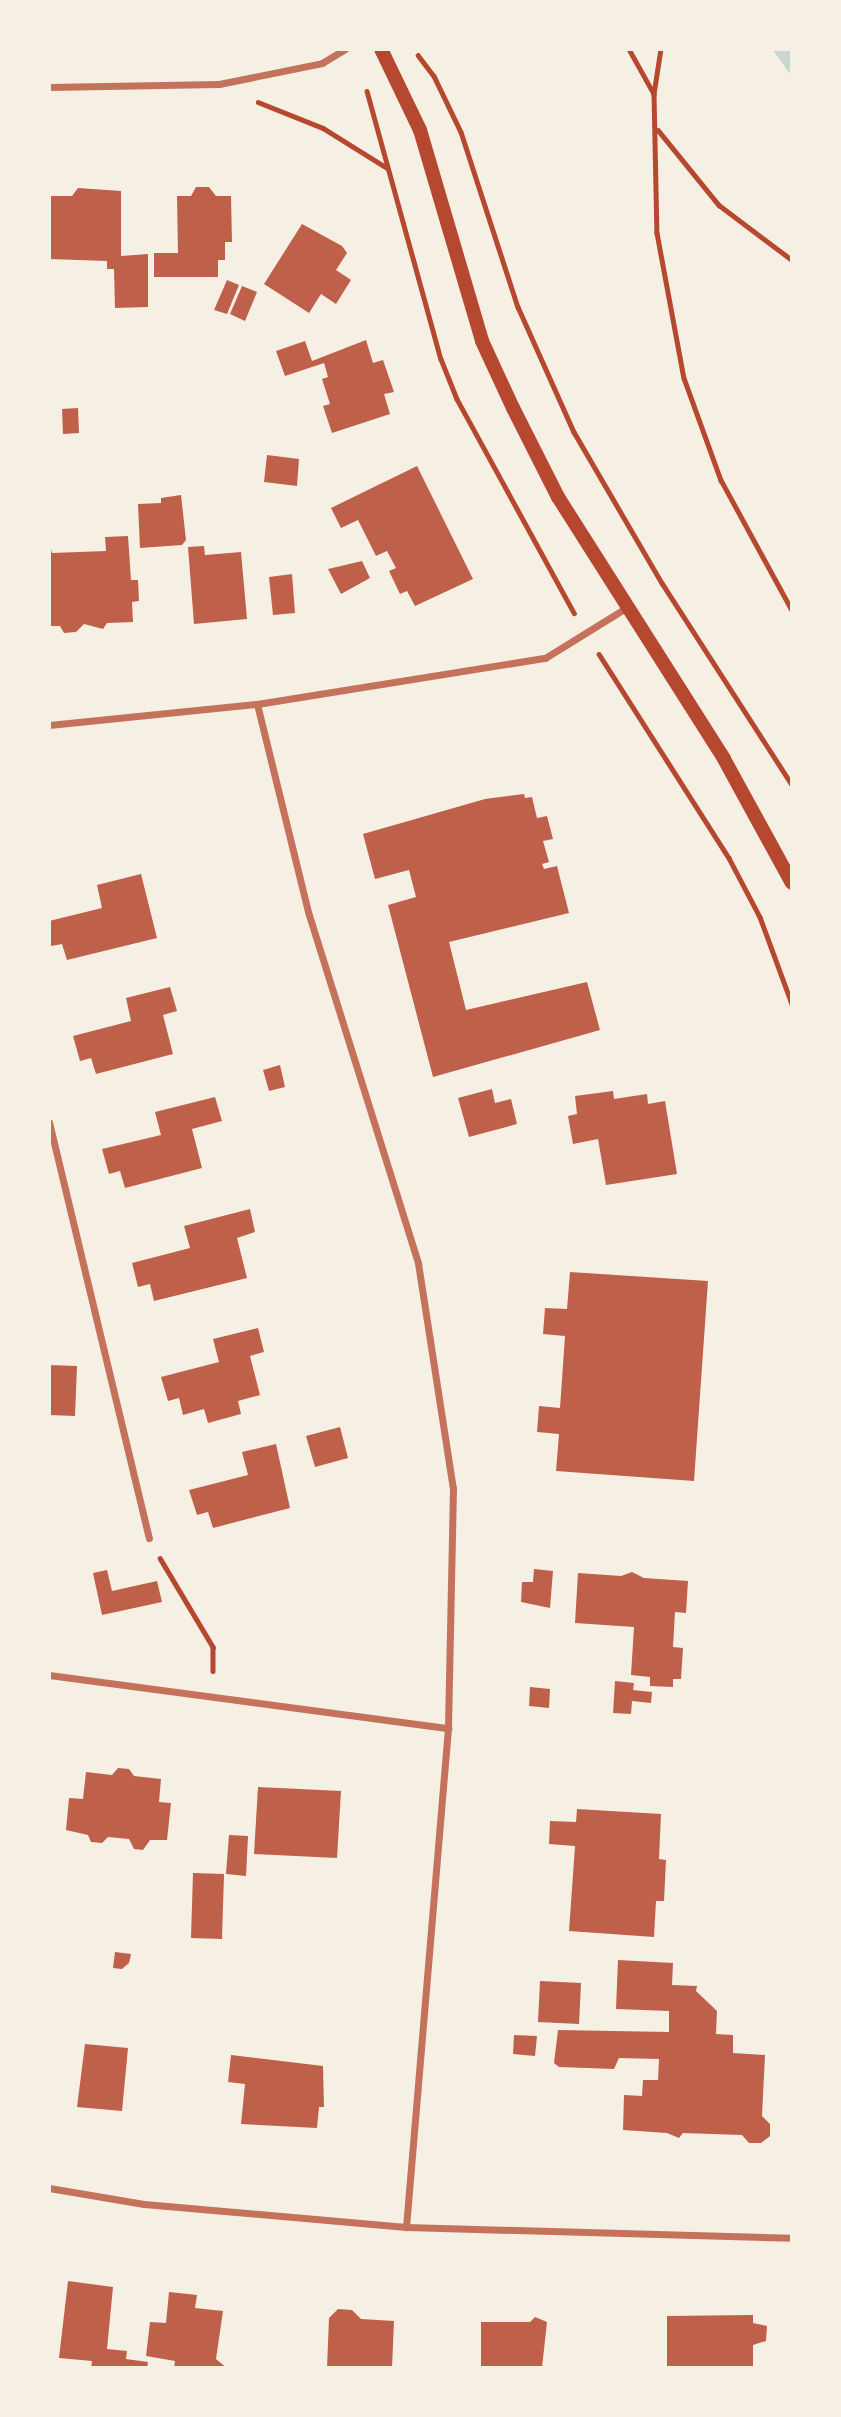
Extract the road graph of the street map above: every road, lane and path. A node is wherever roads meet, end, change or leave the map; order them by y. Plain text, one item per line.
1 (345, 49) edge
2 (381, 49) edge
3 (629, 49) edge
4 (661, 49) edge
5 (417, 54) dead end
6 (219, 84) junction
7 (49, 87) edge
8 (365, 87) dead end
9 (654, 94) junction
10 (658, 130) junction
11 (388, 169) junction
12 (411, 257) dead end
13 (792, 260) edge
14 (626, 608) junction
15 (792, 610) edge
16 (257, 704) junction
17 (49, 725) edge
18 (792, 785) edge
19 (792, 883) edge
20 (49, 1122) edge
21 (149, 1538) joint
22 (49, 1675) edge
23 (212, 1696) junction
24 (448, 1728) junction
25 (49, 2188) edge
26 (406, 2227) junction
27 (792, 2238) edge

1 - 6 street
2 - 14 main road
3 - 9 path
4 - 9 path
5 - 18 path
6 - 7 street
6 - 11 path
8 - 11 path
9 - 10 path
10 - 13 path
10 - 15 path
11 - 12 path
14 - 16 street
14 - 19 main road
16 - 17 street
16 - 24 street
20 - 21 street
21 - 23 path
22 - 23 street
23 - 24 street
24 - 26 street
25 - 26 street
26 - 27 street

